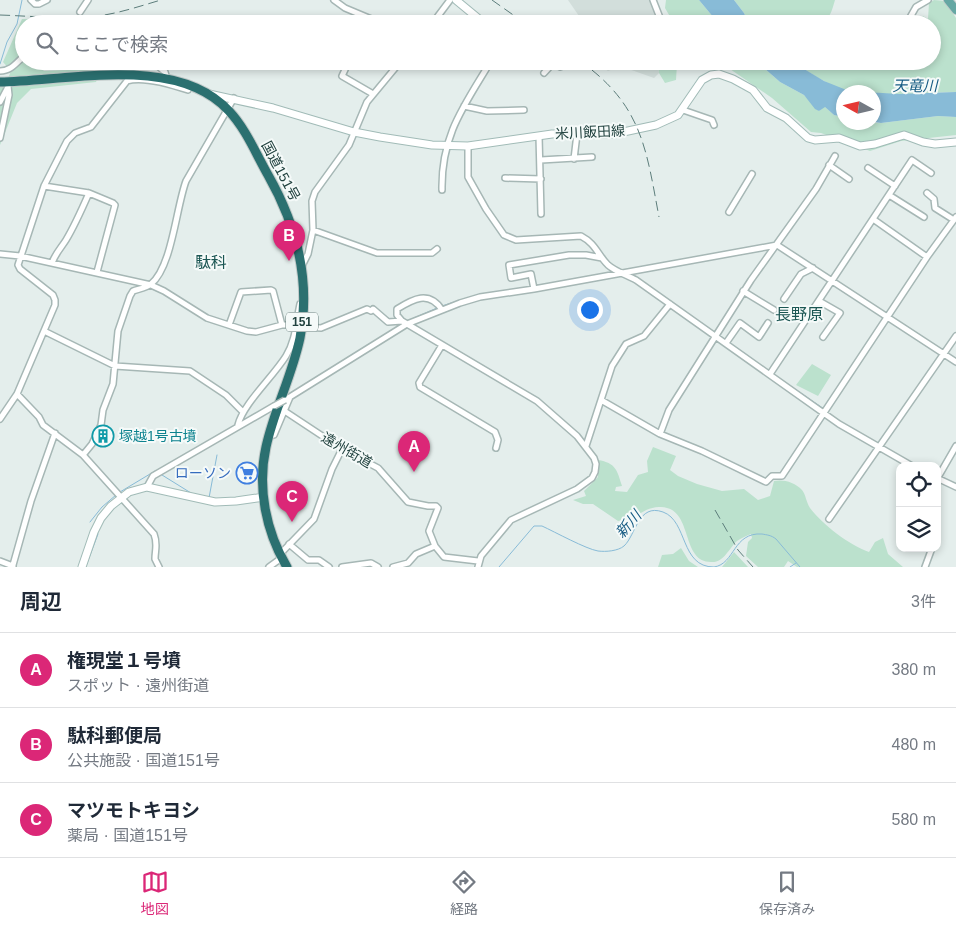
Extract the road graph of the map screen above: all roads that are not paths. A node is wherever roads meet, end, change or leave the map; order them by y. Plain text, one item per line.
1 (31, 0) edge
2 (47, 0) edge
3 (88, 0) edge
4 (334, 0) edge
5 (450, 0) edge
6 (456, 0) edge
7 (653, 0) edge
8 (928, 0) edge
9 (948, 0) edge
10 (956, 10) edge
11 (80, 12) dead end
12 (362, 15) edge
13 (439, 15) edge
14 (474, 15) edge
15 (659, 15) edge
16 (911, 15) edge
17 (15, 65) edge
18 (163, 70) edge
19 (345, 70) edge
20 (393, 70) edge
21 (486, 70) edge
22 (548, 70) edge
23 (2, 71) edge
24 (544, 73) dead end
25 (167, 79) junction
26 (6, 83) edge
27 (198, 88) junction
28 (209, 94) junction
29 (373, 94) junction
30 (234, 98) junction
31 (0, 102) edge
32 (464, 106) junction
33 (228, 110) junction
34 (524, 110) dead end
35 (683, 110) junction
36 (714, 125) dead end
37 (354, 132) junction
38 (577, 134) junction
39 (539, 136) junction
40 (0, 138) edge
41 (956, 142) edge
42 (446, 146) junction
43 (468, 146) junction
44 (835, 156) dead end
45 (592, 157) dead end
46 (574, 159) junction
47 (541, 160) junction
48 (829, 166) junction
49 (868, 168) dead end
50 (931, 173) dead end
51 (752, 174) dead end
52 (505, 178) dead end
53 (849, 178) dead end
54 (541, 179) junction
55 (44, 186) junction
56 (895, 186) junction
57 (442, 190) dead end
58 (89, 193) junction
59 (927, 193) dead end
60 (889, 195) junction
61 (729, 212) dead end
62 (541, 214) dead end
63 (924, 217) dead end
64 (873, 219) junction
65 (955, 219) edge
66 (313, 230) junction
67 (777, 245) junction
68 (437, 249) dead end
69 (0, 254) edge
70 (20, 256) junction
71 (927, 257) junction
72 (602, 258) junction
73 (52, 263) junction
74 (302, 266) junction
75 (813, 268) junction
76 (97, 272) junction
77 (622, 273) junction
78 (833, 281) junction
79 (151, 285) junction
80 (534, 289) junction
81 (744, 291) junction
82 (784, 299) dead end
83 (819, 301) junction
84 (670, 304) junction
85 (442, 310) junction
86 (774, 310) dead end
87 (888, 317) junction
88 (405, 323) junction
89 (768, 323) dead end
90 (229, 325) junction
91 (282, 325) junction
92 (300, 325) junction
93 (44, 331) junction
94 (715, 336) junction
95 (956, 336) edge
96 (823, 337) dead end
97 (726, 343) junction
98 (442, 345) junction
99 (943, 354) junction
100 (956, 362) edge
101 (115, 366) junction
102 (770, 374) junction
103 (17, 394) junction
104 (290, 396) junction
105 (600, 400) junction
106 (283, 410) junction
107 (242, 412) junction
108 (825, 413) junction
109 (0, 419) edge
110 (238, 425) junction
111 (55, 433) junction
112 (660, 434) junction
113 (270, 435) junction
114 (586, 446) junction
115 (956, 446) edge
116 (496, 448) dead end
117 (878, 448) junction
118 (342, 449) junction
119 (83, 455) junction
120 (904, 462) edge
121 (941, 472) edge
122 (941, 481) edge
123 (148, 487) junction
124 (956, 487) edge
125 (121, 497) junction
126 (264, 497) junction
127 (829, 519) dead end
128 (289, 544) junction
129 (435, 546) junction
130 (931, 552) edge
131 (281, 556) junction
132 (478, 560) junction
133 (0, 561) edge
134 (14, 566) edge
135 (82, 567) edge
136 (159, 567) edge
137 (269, 567) edge
138 (287, 567) edge
139 (329, 567) edge
140 (342, 567) edge
141 (378, 567) edge
142 (393, 567) edge
143 (478, 567) edge
144 (925, 567) edge

1 - 2 street
3 - 11 street
4 - 12 street
5 - 13 street
6 - 14 main road
7 - 15 street
8 - 16 street
9 - 10 main road
17 - 23 street
18 - 25 street
19 - 29 street
20 - 29 street
21 - 32 street
22 - 24 street
25 - 26 highway, 国道151号 / 151
25 - 27 highway, 国道151号 / 151
26 - 31 street
26 - 40 street
27 - 28 highway, 国道151号 / 151
27 - 55 street
28 - 30 main road, 米川飯田線
28 - 33 highway, 国道151号 / 151
29 - 37 street
30 - 33 street
30 - 37 main road, 米川飯田線
32 - 34 street
32 - 42 street
33 - 74 highway, 国道151号 / 151
33 - 79 street
35 - 36 street
35 - 38 main road, 米川飯田線
35 - 41 main road, 米川飯田線
37 - 42 main road, 米川飯田線
37 - 66 street
38 - 39 main road, 米川飯田線
38 - 46 street
39 - 43 main road, 米川飯田線
39 - 47 street
42 - 43 main road, 米川飯田線
42 - 57 street
43 - 72 street
44 - 48 street
45 - 46 street
46 - 47 street
47 - 54 street
48 - 53 street
48 - 67 street
49 - 56 street
50 - 56 street
51 - 61 street
52 - 54 street
54 - 62 street
55 - 58 street
55 - 70 street
56 - 60 street
58 - 73 street
58 - 76 street
59 - 65 street
60 - 63 street
60 - 64 street
64 - 71 street
64 - 78 street
65 - 71 street
66 - 68 street
66 - 74 street
67 - 75 street
67 - 77 street
67 - 81 street
69 - 70 street
70 - 73 street
70 - 93 street
71 - 87 street
72 - 77 street
72 - 80 street
73 - 76 street
74 - 92 highway, 国道151号 / 151
75 - 78 street
75 - 82 street
76 - 79 street
77 - 80 street
77 - 84 street
78 - 83 street
78 - 87 street
79 - 90 street
79 - 101 street
80 - 85 street
81 - 86 street
81 - 94 street
83 - 96 street
83 - 102 street
84 - 94 street
84 - 105 street
85 - 88 street
85 - 88 street
87 - 99 street
87 - 108 street
88 - 92 street
88 - 98 street
88 - 104 street
89 - 97 street
90 - 91 street
90 - 91 street
91 - 92 street
92 - 107 street
92 - 113 highway, 国道151号 / 151
93 - 101 street
93 - 103 street
94 - 97 street
94 - 112 street
95 - 99 street
97 - 102 street
98 - 114 street
98 - 116 street
99 - 100 street
99 - 117 street
101 - 107 street
101 - 119 street
102 - 108 street
103 - 109 street
103 - 111 street
104 - 106 street
104 - 110 street, bridge
105 - 112 street
105 - 114 street
106 - 113 street
106 - 118 street, 遠州街道
107 - 110 street
108 - 112 street
108 - 117 street
110 - 123 street
111 - 119 street
111 - 134 street
113 - 126 highway, 国道151号 / 151
114 - 132 street
115 - 121 street
117 - 120 street
117 - 127 street
118 - 128 street
118 - 129 street, 遠州街道
119 - 125 street
122 - 124 street
123 - 125 main road
123 - 126 main road
125 - 135 main road
125 - 136 street
126 - 131 highway, 国道151号 / 151
128 - 131 street
128 - 139 street
129 - 132 street
129 - 142 street
130 - 144 street
131 - 137 street
131 - 138 highway, 国道151号 / 151
132 - 143 street
133 - 134 street
140 - 141 street

